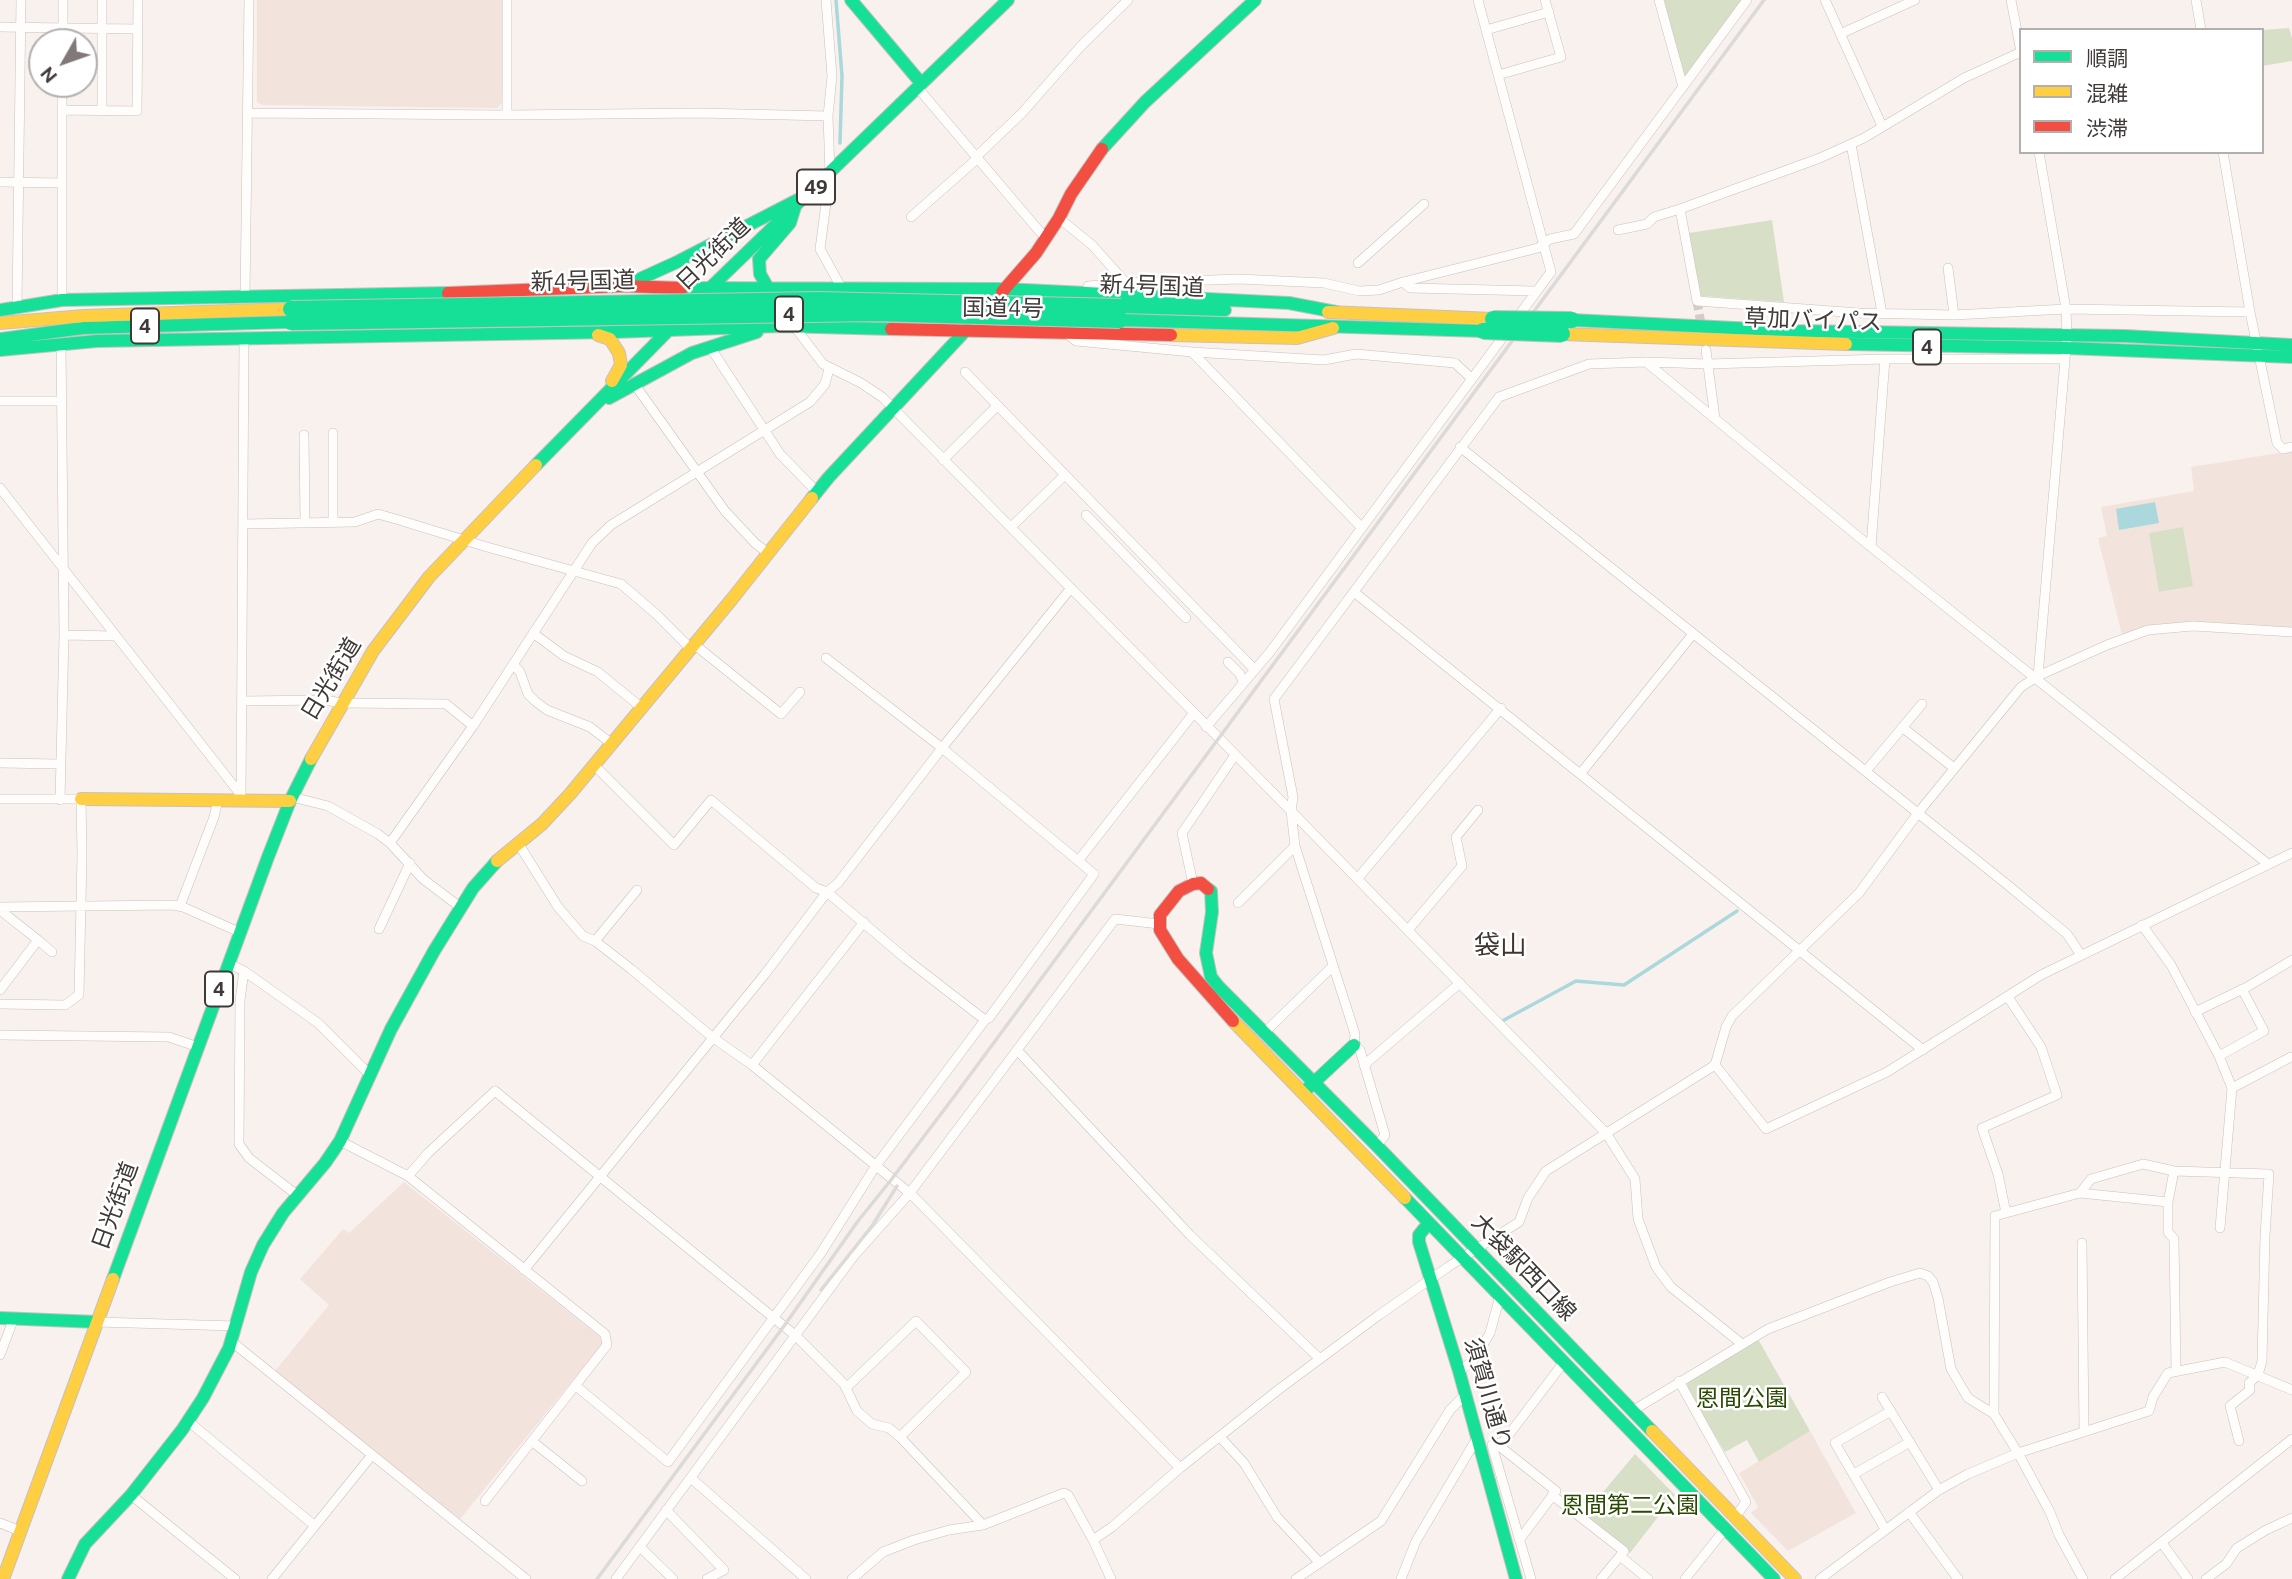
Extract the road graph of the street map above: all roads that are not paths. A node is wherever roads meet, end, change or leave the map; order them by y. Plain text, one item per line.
1 (21, 0) edge
2 (63, 0) edge
3 (102, 0) edge
4 (138, 0) edge
5 (249, 0) edge
6 (507, 0) edge
7 (826, 0) edge
8 (851, 0) edge
9 (1008, 0) edge
10 (1128, 0) edge
11 (1478, 0) edge
12 (1545, 0) edge
13 (1659, 0) edge
14 (1747, 0) edge
15 (1825, 0) edge
16 (1915, 0) edge
17 (2011, 0) edge
18 (2196, 0) edge
19 (1252, 1) edge
20 (1549, 12) junction
21 (0, 27) edge
22 (21, 27) junction
23 (63, 28) joint
24 (2201, 28) edge
25 (98, 29) edge
26 (102, 29) junction
27 (137, 29) junction
28 (1486, 30) junction
29 (1840, 34) junction
30 (2019, 42) edge
31 (2019, 53) edge
32 (1498, 75) junction
33 (919, 85) junction
34 (1683, 88) junction
35 (62, 98) edge
36 (62, 110) junction
37 (102, 111) junction
38 (247, 113) junction
39 (508, 115) junction
40 (828, 116) junction
41 (1882, 126) junction
42 (1851, 144) junction
43 (2039, 154) edge
44 (2223, 154) edge
45 (977, 158) junction
46 (830, 173) junction
47 (0, 183) edge
48 (19, 183) junction
49 (62, 183) junction
50 (801, 201) junction
51 (1424, 204) dead end
52 (1680, 209) junction
53 (911, 217) dead end
54 (1059, 218) junction
55 (1618, 230) dead end
56 (1046, 239) junction
57 (1543, 244) junction
58 (1358, 264) dead end
59 (1948, 268) dead end
60 (1403, 282) junction
61 (1126, 283) junction
62 (622, 286) junction
63 (841, 287) junction
64 (768, 288) junction
65 (709, 289) junction
66 (1005, 289) junction
67 (511, 290) junction
68 (1535, 291) junction
69 (1058, 292) junction
70 (371, 294) junction
71 (245, 296) junction
72 (62, 300) junction
73 (18, 307) junction
74 (2066, 309) junction
75 (0, 310) edge
76 (1336, 312) junction
77 (2250, 312) junction
78 (1882, 313) junction
79 (1120, 314) junction
80 (1954, 315) junction
81 (291, 316) junction
82 (0, 323) edge
83 (1488, 325) junction
84 (788, 326) junction
85 (1333, 328) junction
86 (670, 329) junction
87 (966, 330) junction
88 (592, 332) junction
89 (1065, 332) junction
90 (511, 333) junction
91 (371, 335) junction
92 (244, 338) junction
93 (0, 339) edge
94 (61, 344) junction
95 (2292, 345) edge
96 (710, 347) junction
97 (2066, 347) junction
98 (2258, 349) junction
99 (0, 350) edge
100 (1706, 350) dead end
101 (1192, 352) junction
102 (2292, 357) edge
103 (1885, 359) junction
104 (1646, 362) junction
105 (1707, 364) junction
106 (829, 369) junction
107 (965, 372) dead end
108 (1472, 379) junction
109 (635, 385) junction
110 (0, 401) edge
111 (61, 401) junction
112 (600, 402) junction
113 (997, 406) junction
114 (892, 407) junction
115 (1715, 419) junction
116 (765, 429) junction
117 (333, 433) dead end
118 (304, 435) dead end
119 (1460, 447) junction
120 (2292, 447) edge
121 (943, 460) junction
122 (696, 471) junction
123 (1065, 475) junction
124 (0, 488) edge
125 (817, 492) junction
126 (1086, 516) dead end
127 (333, 522) junction
128 (305, 523) junction
129 (244, 524) junction
130 (1011, 527) junction
131 (1361, 527) junction
132 (464, 539) junction
133 (1871, 547) junction
134 (769, 554) junction
135 (1154, 566) junction
136 (62, 567) junction
137 (575, 572) junction
138 (1145, 575) junction
139 (1071, 588) junction
140 (1354, 592) junction
141 (1186, 618) dead end
142 (2292, 632) edge
143 (533, 633) junction
144 (1693, 634) junction
145 (64, 635) junction
146 (115, 636) junction
147 (693, 647) junction
148 (830, 661) dead end
149 (1228, 662) dead end
150 (513, 665) junction
151 (1255, 670) junction
152 (2036, 677) junction
153 (1243, 682) junction
154 (800, 692) dead end
155 (242, 701) junction
156 (341, 703) junction
157 (1922, 704) dead end
158 (642, 708) junction
159 (1501, 708) junction
160 (1194, 714) junction
161 (473, 726) junction
162 (1206, 727) junction
163 (1902, 727) junction
164 (612, 744) junction
165 (942, 748) junction
166 (1235, 755) junction
167 (0, 763) edge
168 (60, 764) junction
169 (594, 765) junction
170 (1954, 768) junction
171 (1866, 771) junction
172 (1581, 773) junction
173 (241, 797) junction
174 (0, 799) edge
175 (81, 799) junction
176 (291, 799) junction
177 (60, 800) junction
178 (218, 800) junction
179 (1478, 810) dead end
180 (1291, 811) junction
181 (1918, 813) junction
182 (390, 843) junction
183 (518, 843) junction
184 (1295, 846) junction
185 (2292, 853) edge
186 (1078, 861) junction
187 (410, 863) junction
188 (2268, 864) junction
189 (1358, 878) junction
190 (1193, 884) junction
191 (637, 890) dead end
192 (827, 892) junction
193 (1238, 903) dead end
194 (80, 905) junction
195 (180, 906) junction
196 (460, 907) junction
197 (0, 909) edge
198 (864, 922) junction
199 (1159, 924) junction
200 (2142, 925) junction
201 (380, 929) dead end
202 (1408, 930) junction
203 (239, 932) junction
204 (38, 940) junction
205 (595, 941) junction
206 (1801, 951) junction
207 (51, 952) dead end
208 (1206, 953) junction
209 (2081, 955) junction
210 (2292, 960) edge
211 (228, 963) junction
212 (1184, 966) junction
213 (1333, 966) junction
214 (244, 971) junction
215 (1460, 983) junction
216 (2242, 989) junction
217 (0, 990) edge
218 (1214, 992) junction
219 (2008, 997) junction
220 (0, 1004) edge
221 (2195, 1012) junction
222 (985, 1020) junction
223 (1264, 1033) junction
224 (0, 1035) edge
225 (712, 1037) junction
226 (1354, 1045) junction
227 (198, 1047) junction
228 (1017, 1050) junction
229 (1923, 1050) junction
230 (2219, 1056) junction
231 (2291, 1057) edge
232 (752, 1065) junction
233 (1364, 1065) junction
234 (1715, 1065) junction
235 (369, 1074) junction
236 (1308, 1088) junction
237 (2232, 1088) junction
238 (1606, 1133) junction
239 (340, 1141) junction
240 (1377, 1146) junction
241 (875, 1167) junction
242 (2174, 1171) junction
243 (2224, 1173) junction
244 (408, 1176) junction
245 (600, 1176) junction
246 (2080, 1193) junction
247 (909, 1194) junction
248 (297, 1195) junction
249 (2168, 1202) junction
250 (2006, 1213) junction
251 (1428, 1224) junction
252 (2220, 1228) dead end
253 (2082, 1243) dead end
254 (1476, 1249) junction
255 (1462, 1259) junction
256 (524, 1270) junction
257 (1429, 1281) junction
258 (1500, 1296) junction
259 (7, 1318) edge
260 (774, 1318) junction
261 (97, 1322) junction
262 (234, 1334) junction
263 (796, 1336) junction
264 (1742, 1344) junction
265 (0, 1355) edge
266 (1320, 1359) junction
267 (1564, 1362) junction
268 (2176, 1370) junction
269 (1460, 1371) junction
270 (2258, 1375) junction
271 (1679, 1381) junction
272 (576, 1386) junction
273 (846, 1388) junction
274 (2292, 1390) edge
275 (1465, 1395) junction
276 (1882, 1397) dead end
277 (1632, 1411) junction
278 (1891, 1411) junction
279 (1994, 1415) junction
280 (188, 1421) junction
281 (2084, 1432) junction
282 (900, 1437) junction
283 (1220, 1437) junction
284 (2292, 1439) edge
285 (533, 1441) junction
286 (2239, 1441) dead end
287 (1910, 1442) junction
288 (1487, 1444) junction
289 (2018, 1452) junction
290 (372, 1455) junction
291 (1180, 1468) junction
292 (1854, 1474) junction
293 (691, 1478) junction
294 (582, 1481) dead end
295 (1939, 1490) junction
296 (131, 1494) junction
297 (1552, 1495) junction
298 (485, 1501) dead end
299 (666, 1510) junction
300 (1909, 1511) junction
301 (2292, 1518) edge
302 (0, 1523) edge
303 (1730, 1523) junction
304 (315, 1525) junction
305 (983, 1525) junction
306 (1885, 1529) junction
307 (20, 1531) junction
308 (1520, 1539) junction
309 (1093, 1540) junction
310 (2162, 1543) junction
311 (640, 1547) junction
312 (1620, 1556) junction
313 (1319, 1562) junction
314 (2118, 1578) edge
315 (3, 1579) edge
316 (68, 1579) edge
317 (235, 1579) edge
318 (272, 1579) edge
319 (526, 1579) edge
320 (616, 1579) edge
321 (673, 1579) edge
322 (707, 1579) edge
323 (806, 1579) edge
324 (852, 1579) edge
325 (1111, 1579) edge
326 (1296, 1579) edge
327 (1401, 1579) edge
328 (1516, 1579) edge
329 (1531, 1579) edge
330 (1601, 1579) edge
331 (1648, 1579) edge
332 (1685, 1579) edge
333 (1774, 1579) edge
334 (1795, 1579) edge
335 (1820, 1579) edge
336 (1958, 1579) edge
337 (2083, 1579) edge
338 (2188, 1579) edge
339 (2206, 1579) edge

1 - 22 street
2 - 23 street
3 - 26 street
4 - 27 street
5 - 38 street
6 - 39 street
7 - 40 street
8 - 33 main road
9 - 33 main road, 日光街道 / 49
10 - 45 street
11 - 28 street
12 - 20 street
13 - 34 street
14 - 34 street
15 - 29 street
16 - 29 street
17 - 30 street
18 - 24 street
19 - 54 main road
20 - 28 street
20 - 32 street
21 - 22 street
22 - 23 street
22 - 48 street
25 - 26 street
26 - 27 street
26 - 37 street
27 - 37 street
28 - 32 street
29 - 41 street
31 - 41 street
32 - 57 street
33 - 45 street
33 - 46 main road, 日光街道 / 49
34 - 57 street
35 - 36 street
36 - 37 street
36 - 49 street
38 - 39 street
38 - 71 street
39 - 40 street
40 - 46 street
41 - 42 street
42 - 52 street
42 - 78 street
43 - 74 street
44 - 77 street
45 - 53 street
45 - 56 street
46 - 50 main road, 日光街道 / 49
46 - 63 street
47 - 48 street
48 - 49 street
48 - 73 street
49 - 72 street
50 - 62 main road
50 - 64 main road
50 - 65 main road, 日光街道 / 49
51 - 58 street
52 - 55 street
52 - 78 street
54 - 56 main road
54 - 61 street
56 - 66 main road
57 - 60 street
57 - 68 street
59 - 80 street
60 - 61 street
60 - 68 street
61 - 69 street
62 - 65 main road, 国道4号
62 - 67 main road, 国道4号
63 - 64 main road, 国道4号 / 4
63 - 66 main road, 国道4号 / 4
64 - 65 main road, 国道4号 / 4
65 - 86 main road, 日光街道 / 4
66 - 69 main road, 国道4号 / 4
66 - 87 main road
67 - 70 main road, 国道4号
67 - 90 street
68 - 108 street
69 - 76 main road, 国道4号 / 4
70 - 71 main road, 国道4号
70 - 91 street
71 - 72 main road, 国道4号
72 - 73 main road, 国道4号
73 - 75 main road, 国道4号
74 - 77 street
74 - 80 street
74 - 97 street
76 - 79 main road, 新4号国道 / 4
76 - 83 main road, 草加バイパス / 4
77 - 98 street
78 - 80 street
79 - 81 main road, 新4号国道 / 4, bridge
79 - 85 main road, 新4号国道 / 4
81 - 82 main road, 新4号国道 / 4
81 - 93 main road, 新4号国道 / 4
83 - 85 main road, 草加バイパス / 4
83 - 97 main road, 草加バイパス / 4, bridge
83 - 97 main road, 草加バイパス / 4, bridge
84 - 86 main road, 国道4号 / 4
84 - 87 main road, 国道4号 / 4
84 - 96 main road, 4
84 - 106 street
85 - 89 main road, 国道4号 / 4
86 - 88 main road, 国道4号
86 - 112 main road, 日光街道 / 4
87 - 89 main road, 国道4号 / 4
87 - 114 main road
88 - 90 main road, 国道4号
88 - 112 main road
89 - 101 street
90 - 91 main road, 国道4号
91 - 92 main road, 国道4号
92 - 94 main road, 国道4号
92 - 129 street
94 - 99 main road, 国道4号
94 - 111 street
95 - 98 main road, 草加バイパス / 4
96 - 109 main road, 4
96 - 116 street
97 - 98 main road, 草加バイパス / 4
97 - 103 street
97 - 152 street
98 - 102 main road, 草加バイパス / 4
98 - 120 street
100 - 105 street
101 - 108 street
101 - 131 street
103 - 105 street
103 - 133 street
104 - 105 street
104 - 115 street
104 - 119 street
105 - 115 street
106 - 114 street
106 - 116 street
107 - 113 street
108 - 131 street
109 - 112 main road, 4
109 - 122 street
110 - 111 street
111 - 136 street
112 - 132 main road, 日光街道 / 4
113 - 121 street
113 - 123 street
114 - 121 street
114 - 125 main road
115 - 133 street
116 - 122 street
116 - 125 street
117 - 127 street
118 - 128 street
119 - 140 street
119 - 144 street
121 - 130 street
122 - 134 street
122 - 137 street
123 - 130 street
123 - 135 street
124 - 136 street
125 - 134 main road
126 - 138 street
127 - 128 street
127 - 132 street
128 - 129 street
129 - 155 street
130 - 139 street
131 - 151 street
132 - 137 street
132 - 156 main road, 日光街道 / 4
133 - 152 street
134 - 147 main road
135 - 138 street
135 - 151 street
136 - 145 street
136 - 146 street
137 - 143 street
137 - 147 street
138 - 141 street
139 - 160 street
139 - 165 street
140 - 159 street
140 - 180 street
142 - 152 street
143 - 150 street
143 - 158 street
144 - 171 street
144 - 172 street
145 - 146 street
145 - 168 street
146 - 173 street
147 - 154 street
147 - 158 main road
148 - 165 street
149 - 153 street
150 - 161 street
150 - 164 street
151 - 153 street
152 - 170 street
152 - 188 street
153 - 162 street
155 - 156 street
155 - 173 street
156 - 161 street
156 - 176 main road, 日光街道 / 4
157 - 163 street
158 - 164 main road
159 - 172 street
159 - 189 street
160 - 162 street
160 - 186 street
161 - 182 street
162 - 166 street
163 - 170 street
163 - 171 street
164 - 169 main road
165 - 186 street
165 - 192 street
166 - 180 street
166 - 190 street
167 - 168 street
168 - 177 street
169 - 183 main road
169 - 192 street
170 - 181 street
171 - 181 street
172 - 206 street
173 - 176 main road
173 - 178 main road
174 - 177 street
175 - 177 street
175 - 178 main road
175 - 194 street
176 - 182 street
176 - 203 main road, 日光街道 / 4
178 - 195 street
179 - 202 street
180 - 184 street
180 - 189 street
181 - 206 street
181 - 209 street
182 - 187 street
183 - 196 main road
183 - 205 street
184 - 193 street
184 - 213 street
185 - 188 street
186 - 222 street
187 - 196 street
187 - 201 street
188 - 200 street
189 - 202 street
190 - 199 main road
190 - 208 main road
191 - 205 street
192 - 198 street
192 - 225 street
194 - 195 street
194 - 197 street
194 - 220 street
195 - 203 street
196 - 235 main road
197 - 204 street
198 - 222 street
198 - 232 street
199 - 212 main road
199 - 228 street
200 - 209 street
200 - 221 street
202 - 215 street
203 - 211 main road, 日光街道 / 4
204 - 207 street
204 - 217 street
205 - 225 street
206 - 229 street
206 - 234 street
208 - 212 main road
208 - 218 main road
209 - 219 street
210 - 216 street
211 - 214 street
211 - 227 main road, 日光街道 / 4
212 - 218 main road
213 - 223 street
213 - 226 street
214 - 235 street
214 - 248 street
215 - 233 street
215 - 238 street
216 - 221 street
216 - 230 street
218 - 223 main road, 大袋駅西口線
218 - 236 main road, 大袋駅西口線
219 - 229 street
219 - 250 street
221 - 230 street
222 - 241 street
223 - 236 main road, 大袋駅西口線
224 - 227 street
225 - 232 street
225 - 245 street
226 - 233 street
226 - 236 main road
227 - 261 main road, 日光街道 / 4
228 - 247 street
228 - 266 street
229 - 234 street
230 - 237 street
231 - 237 street
232 - 241 street
233 - 240 street
234 - 238 street
235 - 239 main road
236 - 240 main road, 大袋駅西口線
236 - 251 main road, 大袋駅西口線
237 - 243 street
238 - 254 street
238 - 264 street
239 - 244 street
239 - 248 main road
240 - 254 main road, 大袋駅西口線
241 - 247 street
241 - 260 street
242 - 243 street
242 - 246 street
242 - 249 street
243 - 252 street
243 - 270 street
244 - 245 street
244 - 256 street
245 - 256 street
245 - 260 street
246 - 249 street
246 - 250 street
247 - 263 street
247 - 291 street
248 - 262 main road
249 - 268 street
250 - 279 street
251 - 255 main road, 大袋駅西口線
251 - 257 main road, 須賀川通り
253 - 281 street
254 - 255 street
254 - 277 main road, 大袋駅西口線
255 - 257 street
255 - 258 main road, 大袋駅西口線
256 - 272 street
257 - 266 street
257 - 269 main road, 須賀川通り
258 - 267 main road, 大袋駅西口線
258 - 269 street
259 - 261 main road
259 - 265 street
260 - 263 street
260 - 272 street
261 - 262 street
261 - 307 main road, 日光街道 / 4
262 - 280 main road
262 - 290 street
263 - 273 street
263 - 293 street
264 - 271 street
264 - 279 street
266 - 283 street
267 - 288 street
267 - 303 main road, 大袋駅西口線
268 - 270 street
268 - 281 street
269 - 275 main road, 須賀川通り
270 - 274 street
270 - 286 street
271 - 277 street
271 - 303 street
272 - 285 street
273 - 282 street
273 - 282 street
275 - 288 main road, 須賀川通り
275 - 313 street
276 - 278 street
277 - 303 main road, 大袋駅西口線
278 - 287 street
278 - 292 street
279 - 289 street
280 - 296 main road
280 - 304 street
281 - 289 street
282 - 305 street
283 - 291 street
283 - 313 street
284 - 310 street
285 - 294 street
285 - 298 street
287 - 292 street
287 - 295 street
288 - 297 street
288 - 308 street
288 - 327 street
288 - 328 main road, 須賀川通り
289 - 295 street
289 - 337 street
290 - 304 street
290 - 319 street
291 - 309 street
292 - 306 street
293 - 299 street
293 - 323 street
295 - 300 street
296 - 316 main road
296 - 317 street
297 - 308 street
297 - 312 street
299 - 311 street
299 - 322 street
300 - 306 street
300 - 336 street
301 - 339 street
302 - 307 street
303 - 332 street
303 - 333 main road, 大袋駅西口線
303 - 334 main road, 大袋駅西口線
304 - 318 street
305 - 309 street
305 - 324 street
306 - 335 street
307 - 315 main road, 日光街道 / 4
308 - 329 street
309 - 325 street
310 - 314 street
310 - 338 street
311 - 320 street
311 - 321 street
312 - 330 street
312 - 331 street
313 - 326 street

